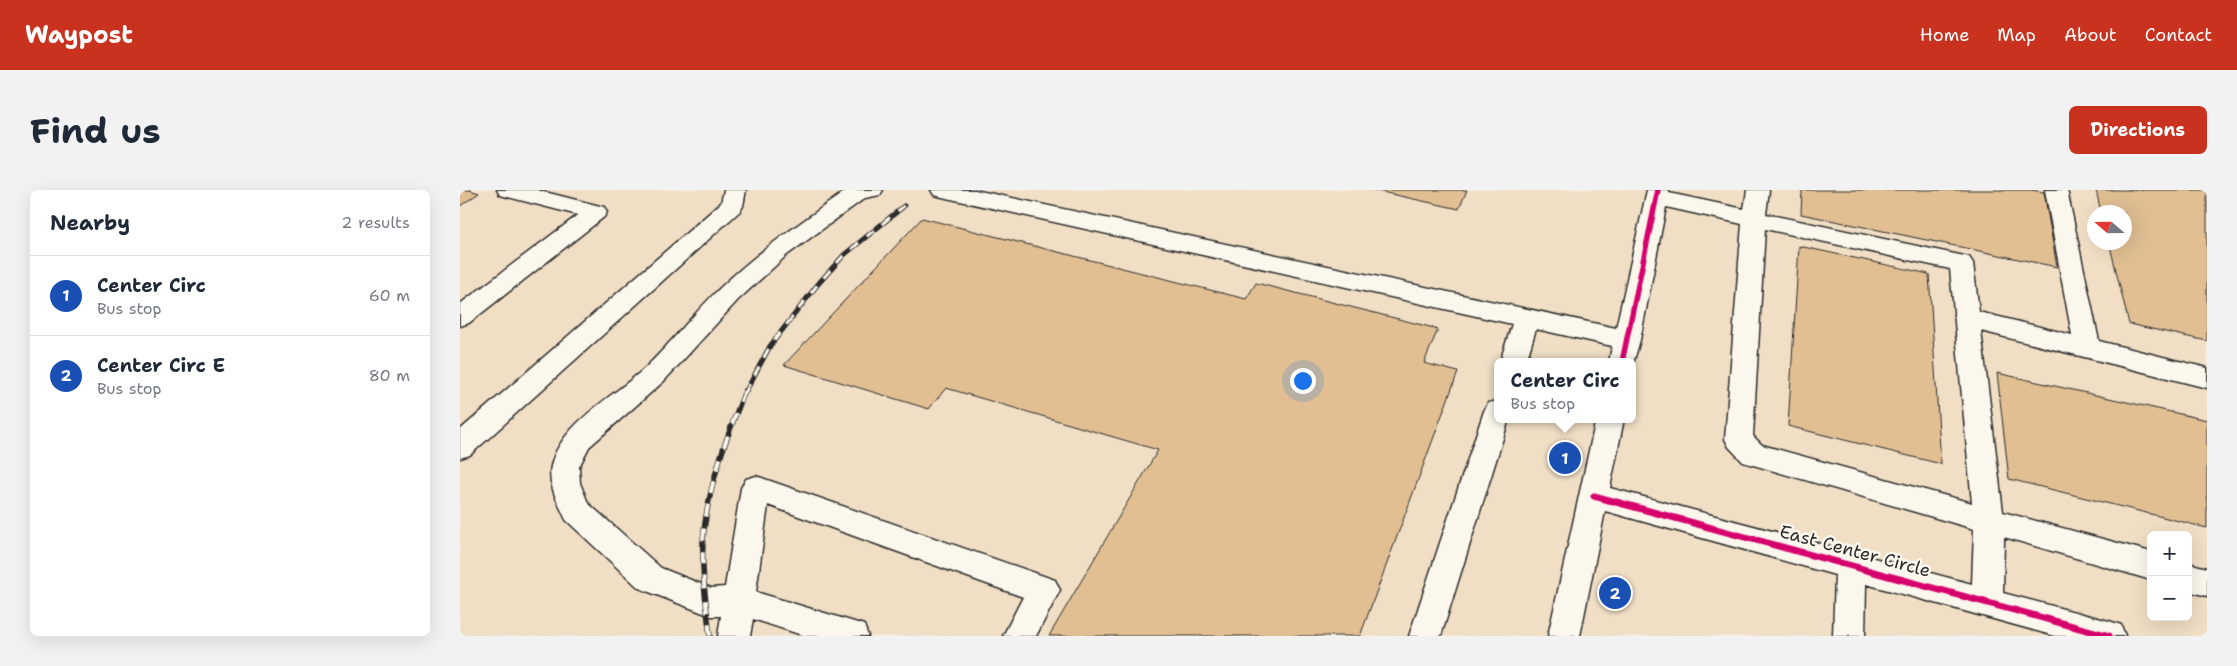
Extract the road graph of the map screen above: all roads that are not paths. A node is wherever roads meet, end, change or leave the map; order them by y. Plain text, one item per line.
1 (508, 190) edge
2 (735, 190) edge
3 (872, 190) edge
4 (942, 190) edge
5 (1758, 190) edge
6 (2056, 190) edge
7 (1657, 194) edge
8 (1754, 219) junction
9 (460, 317) edge
10 (1527, 318) junction
11 (1967, 318) junction
12 (2087, 348) junction
13 (1624, 351) edge
14 (1514, 358) edge
15 (2207, 378) edge
16 (1494, 423) edge
17 (1609, 423) edge
18 (460, 447) edge
19 (1594, 496) junction
20 (1989, 521) junction
21 (2147, 565) edge
22 (1851, 566) junction
23 (2192, 578) edge
24 (2207, 582) edge
25 (740, 601) junction
26 (1987, 603) junction
27 (734, 636) edge
28 (852, 636) edge
29 (1019, 636) edge
30 (1425, 636) edge
31 (1564, 636) edge
32 (1849, 636) edge
33 (2109, 636) edge

1 - 9 street
2 - 18 street
3 - 25 street
4 - 10 street
5 - 8 street
6 - 12 street
7 - 8 street
7 - 13 street
8 - 11 street
8 - 20 street
10 - 13 street
10 - 14 street
11 - 12 street
11 - 20 street
12 - 15 street
16 - 30 street
17 - 19 street
19 - 22 street, East Center Circle
19 - 31 street
20 - 21 street
20 - 26 street
22 - 26 street, East Center Circle
22 - 32 street
23 - 24 street
25 - 27 street
25 - 28 street
25 - 29 street
26 - 33 street, East Center Circle

